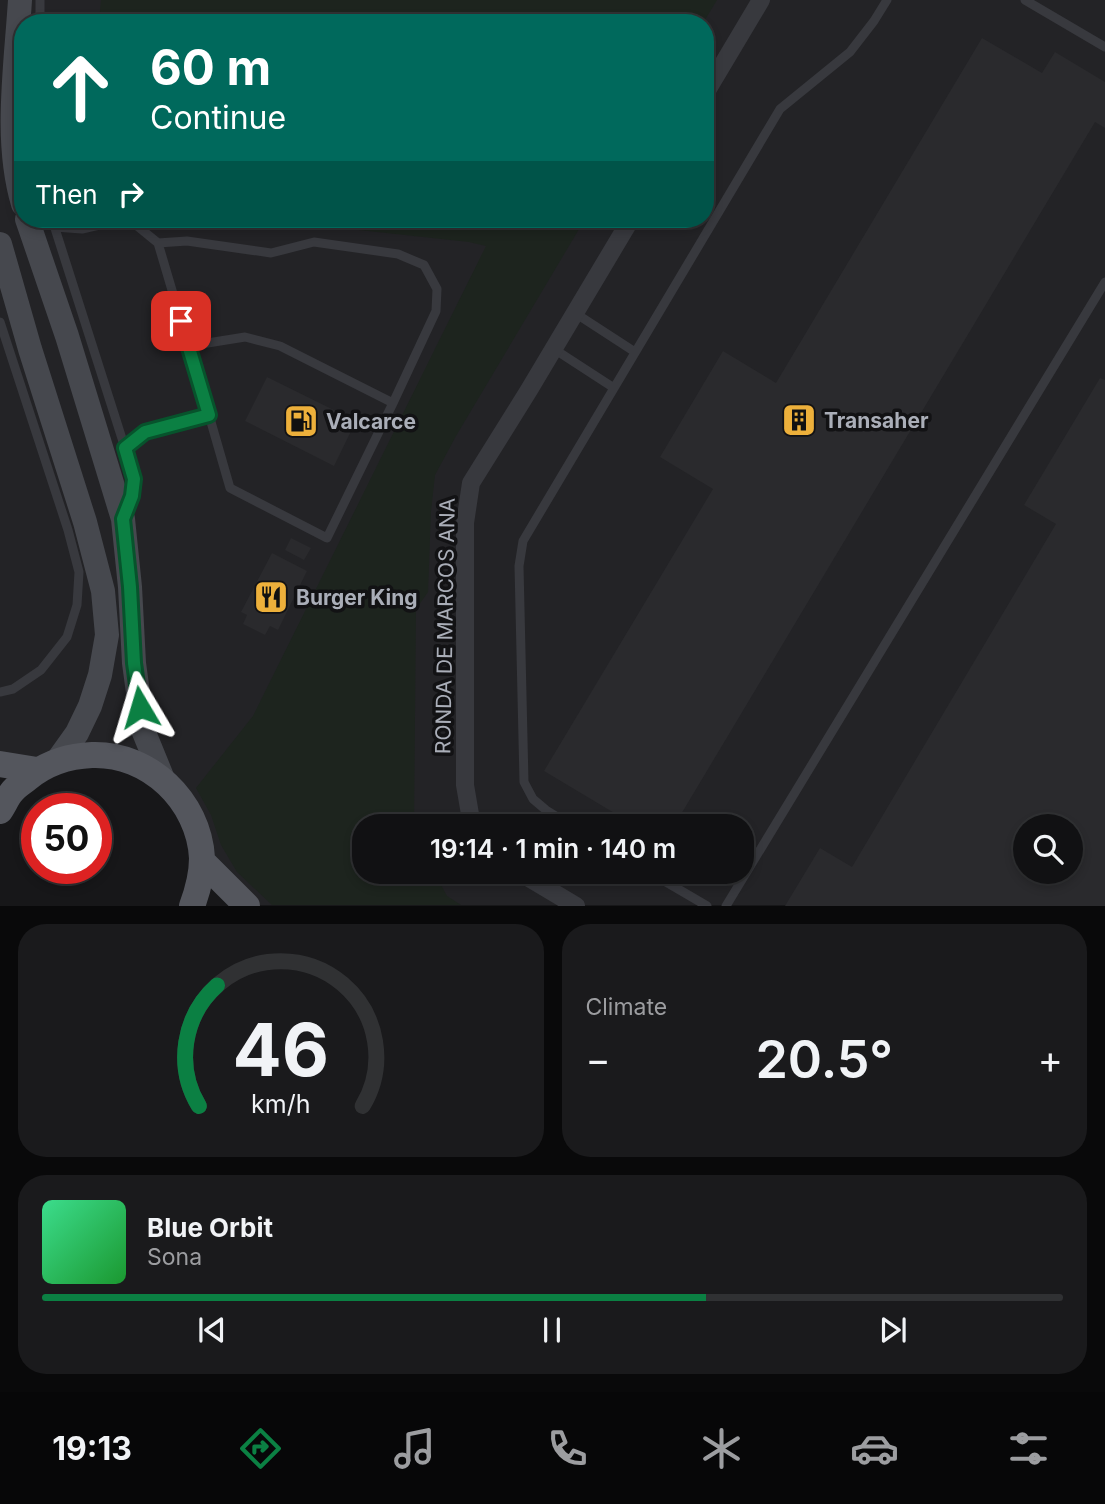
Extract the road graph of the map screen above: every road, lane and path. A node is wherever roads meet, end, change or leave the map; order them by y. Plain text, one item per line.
1 (761, 0) edge
2 (887, 0) edge
3 (1025, 0) edge
4 (1105, 47) edge
5 (714, 78) edge
6 (14, 97) edge
7 (14, 157) edge
8 (714, 219) edge
9 (30, 228) edge
10 (56, 228) edge
11 (140, 228) edge
12 (626, 228) edge
13 (709, 228) edge
14 (158, 243) junction
15 (0, 244) edge
16 (1105, 282) edge
17 (575, 313) junction
18 (0, 322) edge
19 (189, 346) junction
20 (554, 349) junction
21 (635, 352) junction
22 (614, 388) junction
23 (393, 403) junction
24 (209, 415) junction
25 (125, 448) junction
26 (123, 519) junction
27 (0, 692) edge
28 (0, 764) edge
29 (47, 765) junction
30 (163, 779) junction
31 (0, 811) edge
32 (470, 814) edge
33 (552, 814) edge
34 (202, 860) junction
35 (540, 884) edge
36 (670, 884) edge
37 (192, 905) edge
38 (247, 905) edge
39 (576, 905) edge
40 (707, 905) edge
41 (726, 905) edge

1 - 5 street
2 - 8 lane
3 - 4 lane
6 - 7 main road
9 - 26 main road
10 - 25 lane
11 - 14 lane
12 - 17 street, RONDA DE MARCOS ANA
13 - 21 lane
14 - 19 lane
14 - 23 lane
15 - 29 main road
16 - 41 lane
17 - 20 street, RONDA DE MARCOS ANA
17 - 21 lane
18 - 27 lane
19 - 23 lane
19 - 24 lane
20 - 22 lane
20 - 32 street, RONDA DE MARCOS ANA
21 - 22 lane
22 - 33 lane
23 - 24 lane
24 - 25 lane
25 - 26 lane
26 - 30 main road
28 - 29 main road
29 - 30 main road
29 - 31 main road
30 - 34 main road
34 - 37 main road
34 - 38 main road
35 - 39 street
36 - 40 lane

